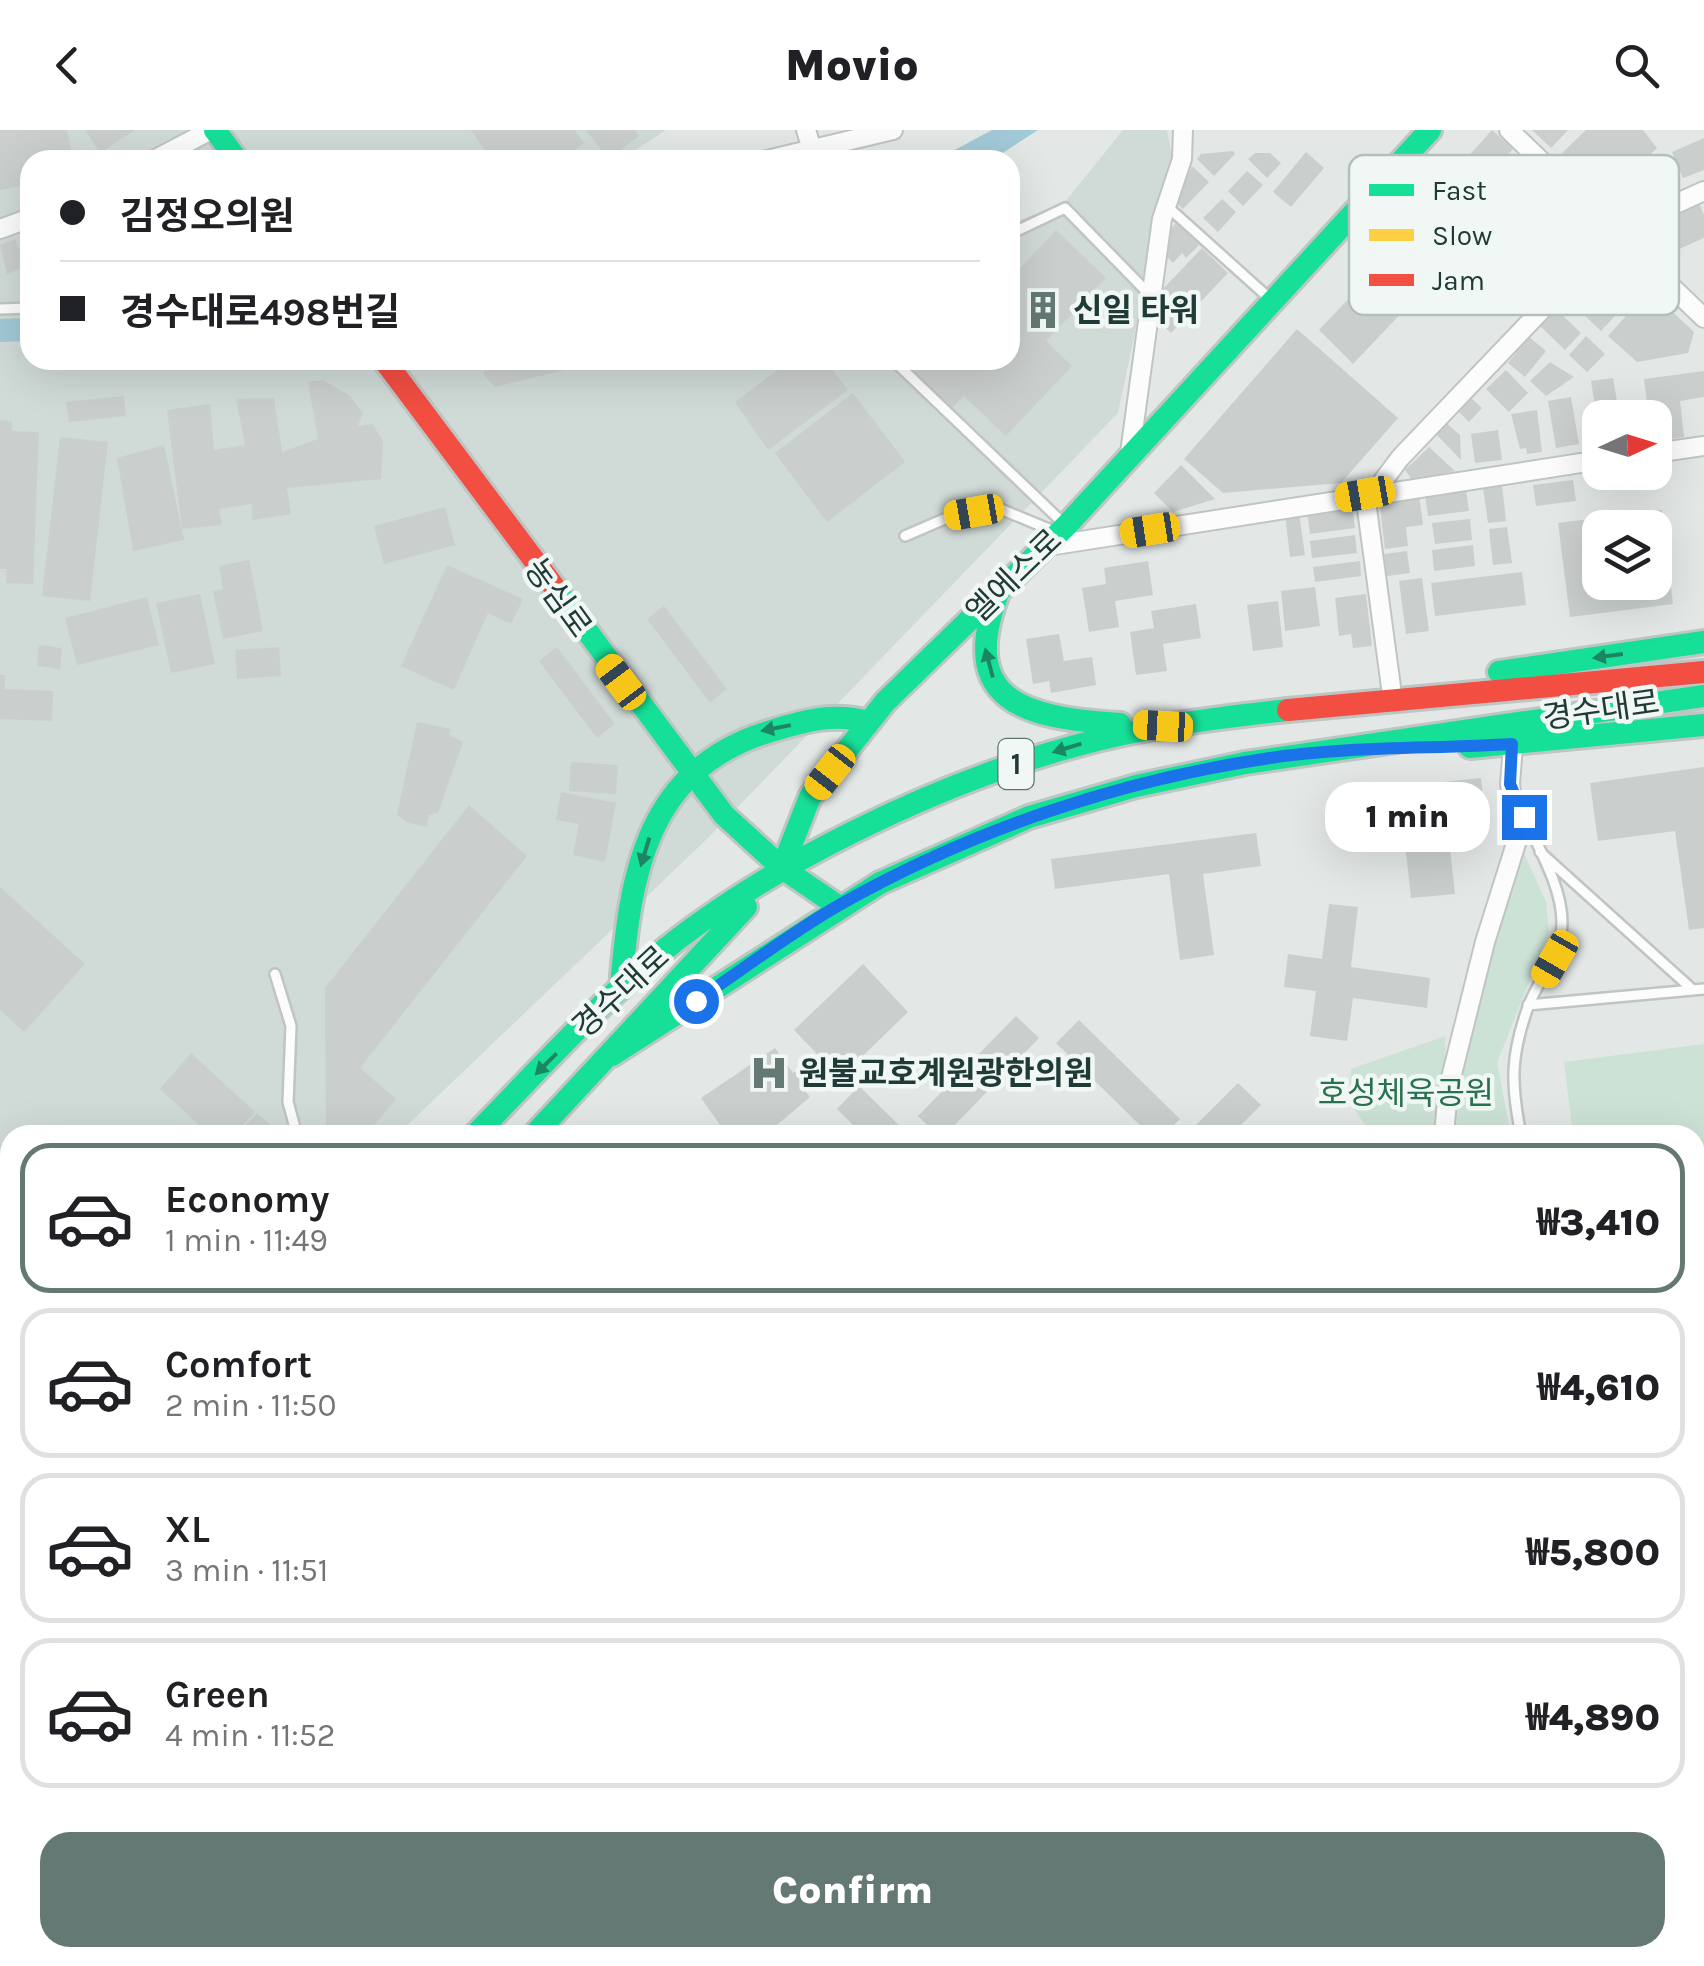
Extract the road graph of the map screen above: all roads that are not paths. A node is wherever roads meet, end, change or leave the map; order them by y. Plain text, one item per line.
1 (213, 130) edge
2 (893, 130) edge
3 (1183, 130) edge
4 (1430, 130) edge
5 (1509, 130) edge
6 (174, 150) edge
7 (229, 150) edge
8 (820, 150) edge
9 (1407, 155) edge
10 (1536, 155) edge
11 (1704, 191) edge
12 (1679, 202) edge
13 (1168, 208) junction
14 (1349, 217) edge
15 (1020, 229) edge
16 (1679, 292) edge
17 (1150, 295) junction
18 (1271, 300) junction
19 (1537, 315) edge
20 (1704, 318) edge
21 (392, 370) edge
22 (902, 370) edge
23 (1704, 446) edge
24 (1672, 450) edge
25 (1130, 454) junction
26 (1582, 463) edge
27 (1370, 493) junction
28 (1056, 535) junction
29 (905, 536) dead end
30 (1000, 588) junction
31 (1704, 642) edge
32 (1704, 672) edge
33 (1391, 688) junction
34 (1704, 696) edge
35 (1266, 712) junction
36 (868, 722) junction
37 (1704, 724) edge
38 (1163, 726) junction
39 (1512, 744) junction
40 (1272, 757) junction
41 (692, 770) junction
42 (1510, 784) junction
43 (1538, 850) junction
44 (782, 868) junction
45 (838, 906) junction
46 (275, 974) dead end
47 (621, 988) junction
48 (1698, 990) edge
49 (1528, 1005) junction
50 (612, 1056) junction
51 (294, 1125) edge
52 (486, 1125) edge
53 (544, 1125) edge
54 (1445, 1125) edge
55 (1519, 1125) edge

1 - 6 street
1 - 7 main road
2 - 8 street
3 - 13 street
4 - 9 main road, 엘에스로
5 - 10 street
11 - 12 street
13 - 17 street
13 - 18 lane
14 - 18 main road, 엘에스로
15 - 17 lane
16 - 20 street
17 - 25 street
18 - 25 main road, 엘에스로
19 - 27 street
21 - 41 main road, 농심로
22 - 28 lane
23 - 24 street
25 - 28 main road, 엘에스로
26 - 27 street
27 - 28 street
27 - 33 street
28 - 29 lane
28 - 30 main road, 엘에스로
30 - 36 main road, 엘에스로
38 -> 30 main road
31 -> 33 main road
32 - 35 main road, 경수대로 / 1
33 - 35 main road
34 - 40 main road, 경수대로 / 1
35 - 38 main road, 경수대로 / 1
36 -> 41 main road
36 - 44 main road, 엘에스로
37 - 39 main road
38 -> 44 main road, 경수대로 / 1
39 - 40 main road
39 - 42 street
40 - 45 main road, 경수대로 / 1
41 - 44 main road, 농심로
41 -> 47 main road
42 - 43 lane
42 - 54 street
43 - 48 lane
43 - 49 lane
44 - 45 main road, 농심로
44 - 47 main road, 경수대로 / 1
44 - 50 main road, 경수대로
45 - 50 main road, 경수대로 / 1
46 - 51 lane
47 -> 52 main road, 경수대로 / 1
48 - 49 lane
49 - 55 lane
50 - 53 main road, 경수대로 / 1

